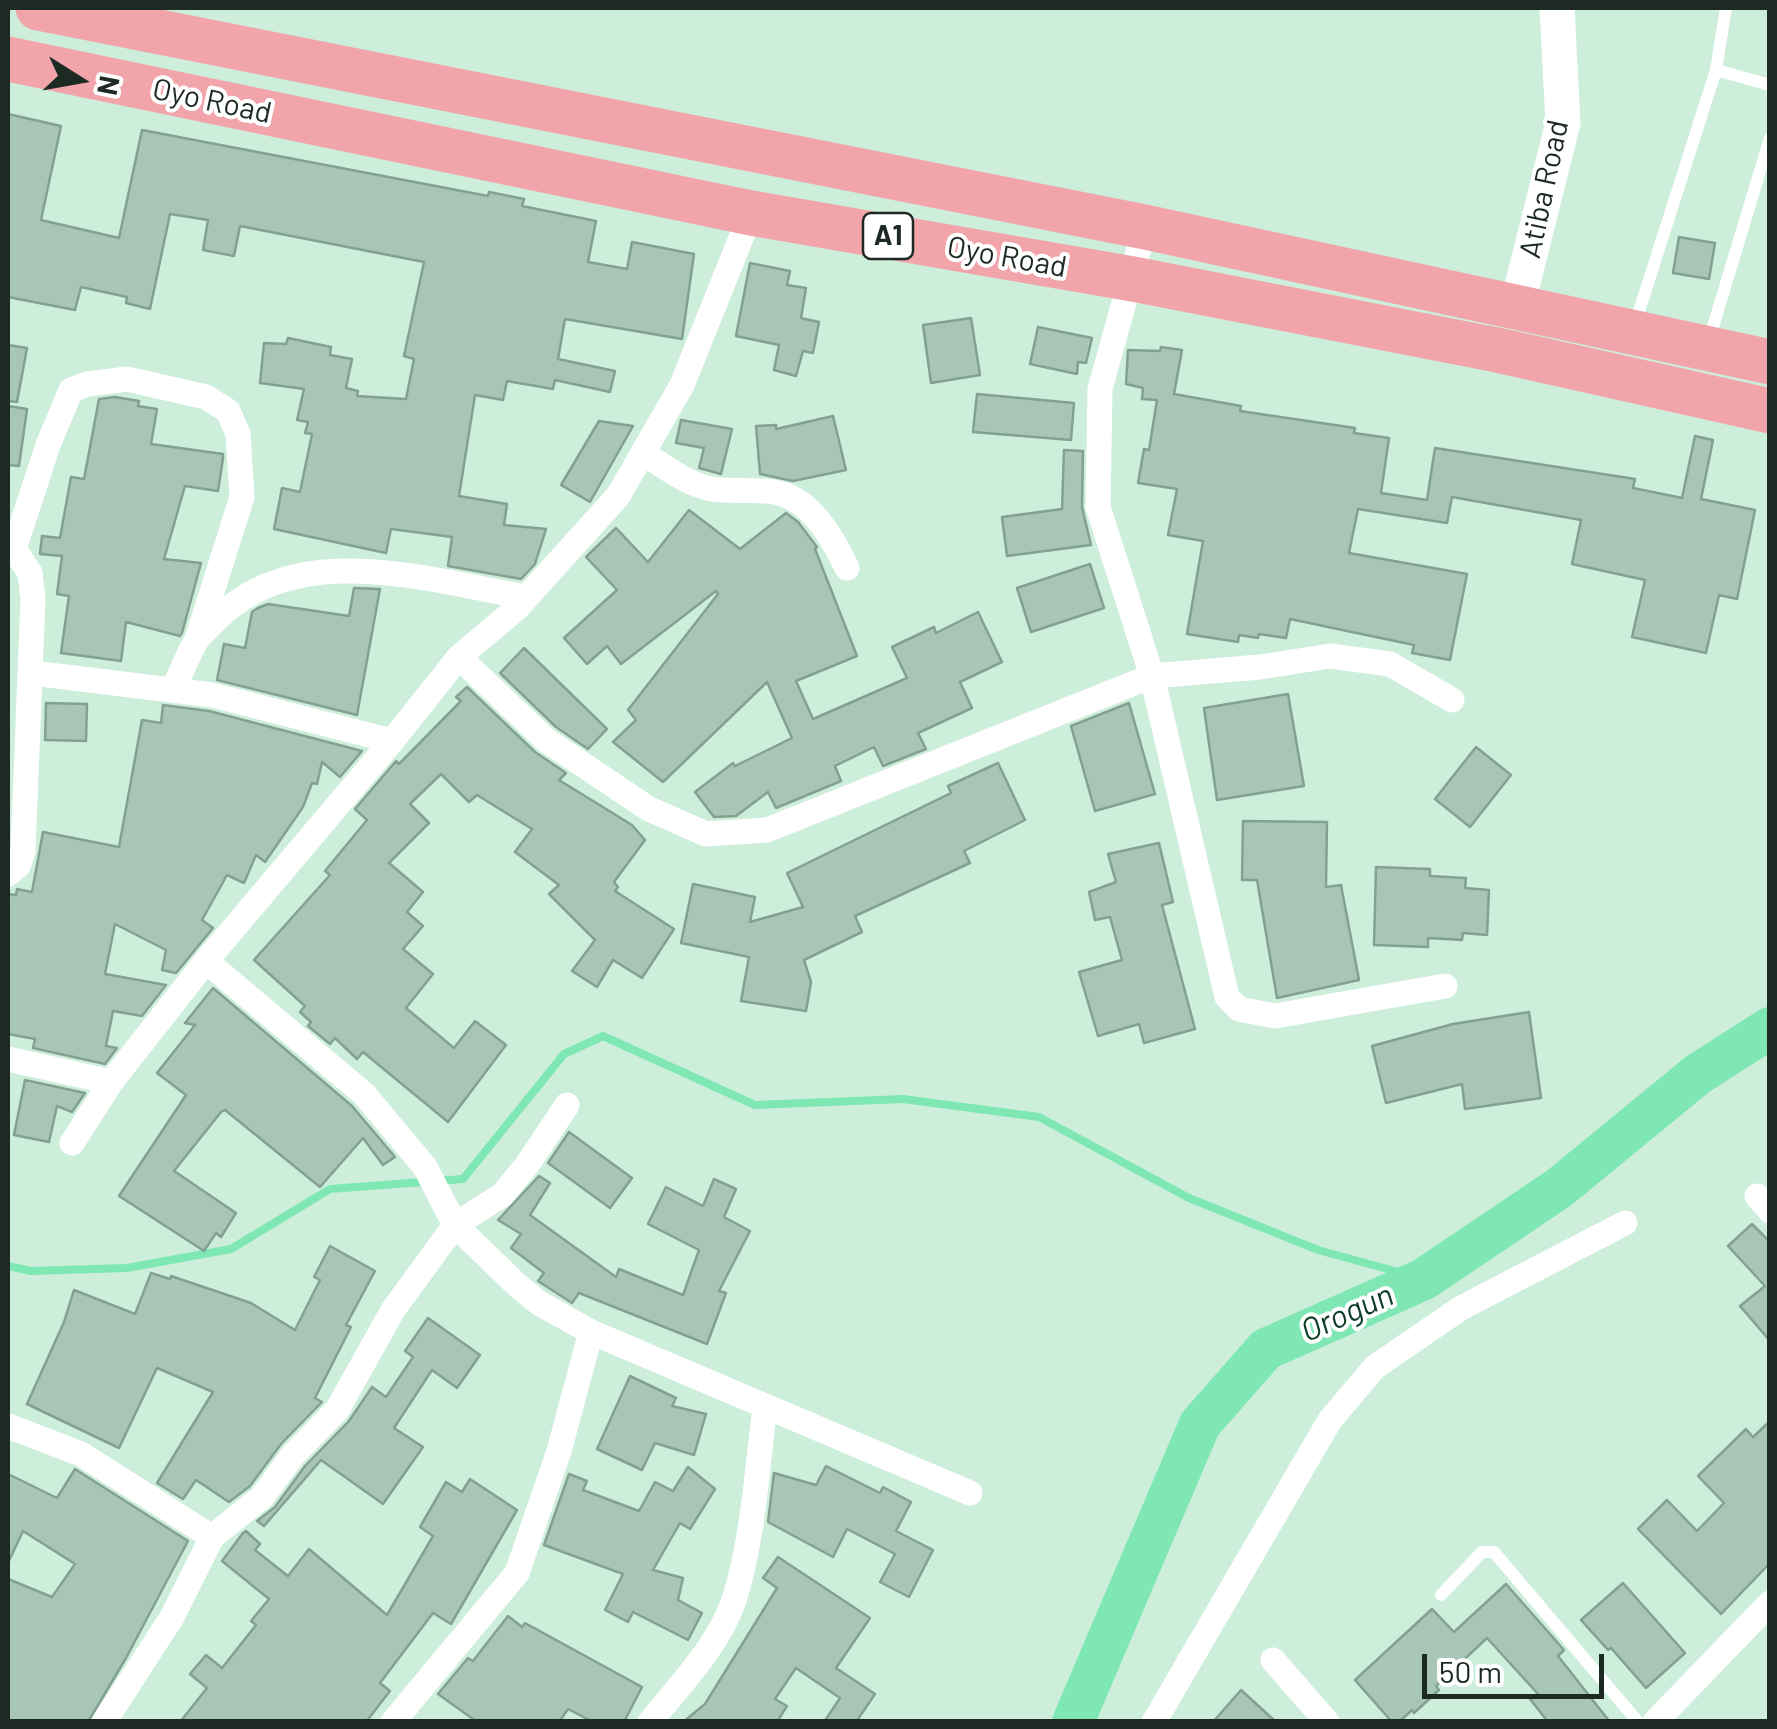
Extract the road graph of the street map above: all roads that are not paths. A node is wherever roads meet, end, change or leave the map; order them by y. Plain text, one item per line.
1 (38, 8) edge
2 (1557, 8) edge
3 (1726, 8) edge
4 (8, 59) edge
5 (1716, 70) junction
6 (1770, 84) edge
7 (1770, 138) edge
8 (751, 213) junction
9 (1145, 227) junction
10 (1133, 278) junction
11 (1516, 310) junction
12 (1632, 332) junction
13 (1707, 347) junction
14 (1770, 362) edge
15 (1770, 411) edge
16 (643, 453) junction
17 (11, 549) edge
18 (847, 568) dead end
19 (526, 597) junction
20 (197, 638) junction
21 (459, 657) junction
22 (32, 673) junction
23 (1152, 676) junction
24 (172, 690) junction
25 (1452, 700) dead end
26 (392, 741) junction
27 (8, 874) edge
28 (206, 961) junction
29 (1445, 986) dead end
30 (8, 1059) edge
31 (110, 1082) junction
32 (567, 1106) dead end
33 (72, 1143) dead end
34 (1625, 1224) dead end
35 (455, 1225) junction
36 (591, 1332) junction
37 (765, 1407) junction
38 (8, 1426) edge
39 (970, 1493) dead end
40 (212, 1537) junction
41 (1441, 1595) dead end
42 (1770, 1602) edge
43 (1273, 1660) dead end
44 (104, 1722) edge
45 (393, 1722) edge
46 (650, 1722) edge
47 (1154, 1722) edge
48 (1327, 1722) edge
49 (1638, 1722) edge
50 (1656, 1722) edge

1 - 9 highway, Oyo Road / A1
2 - 11 street, Atiba Road
3 - 5 lane
4 - 8 highway, Oyo Road / A1
5 - 6 lane
5 - 12 lane
7 - 13 lane
8 - 10 highway, Oyo Road / A1
8 - 16 street
9 - 10 street
9 - 11 highway, Oyo Road / A1
10 - 15 highway, Oyo Road / A1
10 - 23 street
11 - 12 highway, Oyo Road / A1
12 - 13 highway, Oyo Road / A1
13 - 14 highway, Oyo Road / A1
16 - 18 street
16 - 19 street
17 - 20 street
17 - 22 street
19 - 20 street
19 - 21 street
20 - 24 street
21 - 23 street
21 - 26 street
22 - 24 street
22 - 27 street
23 - 25 street
23 - 29 street
24 - 26 street
26 - 28 street
28 - 31 street
28 - 35 street
30 - 31 street
31 - 33 street
32 - 35 street
34 - 47 street
35 - 36 street
35 - 40 street
36 - 37 street
36 - 45 street
37 - 39 street
37 - 46 street
38 - 40 street
40 - 44 street
41 - 49 lane
42 - 50 street
43 - 48 street

